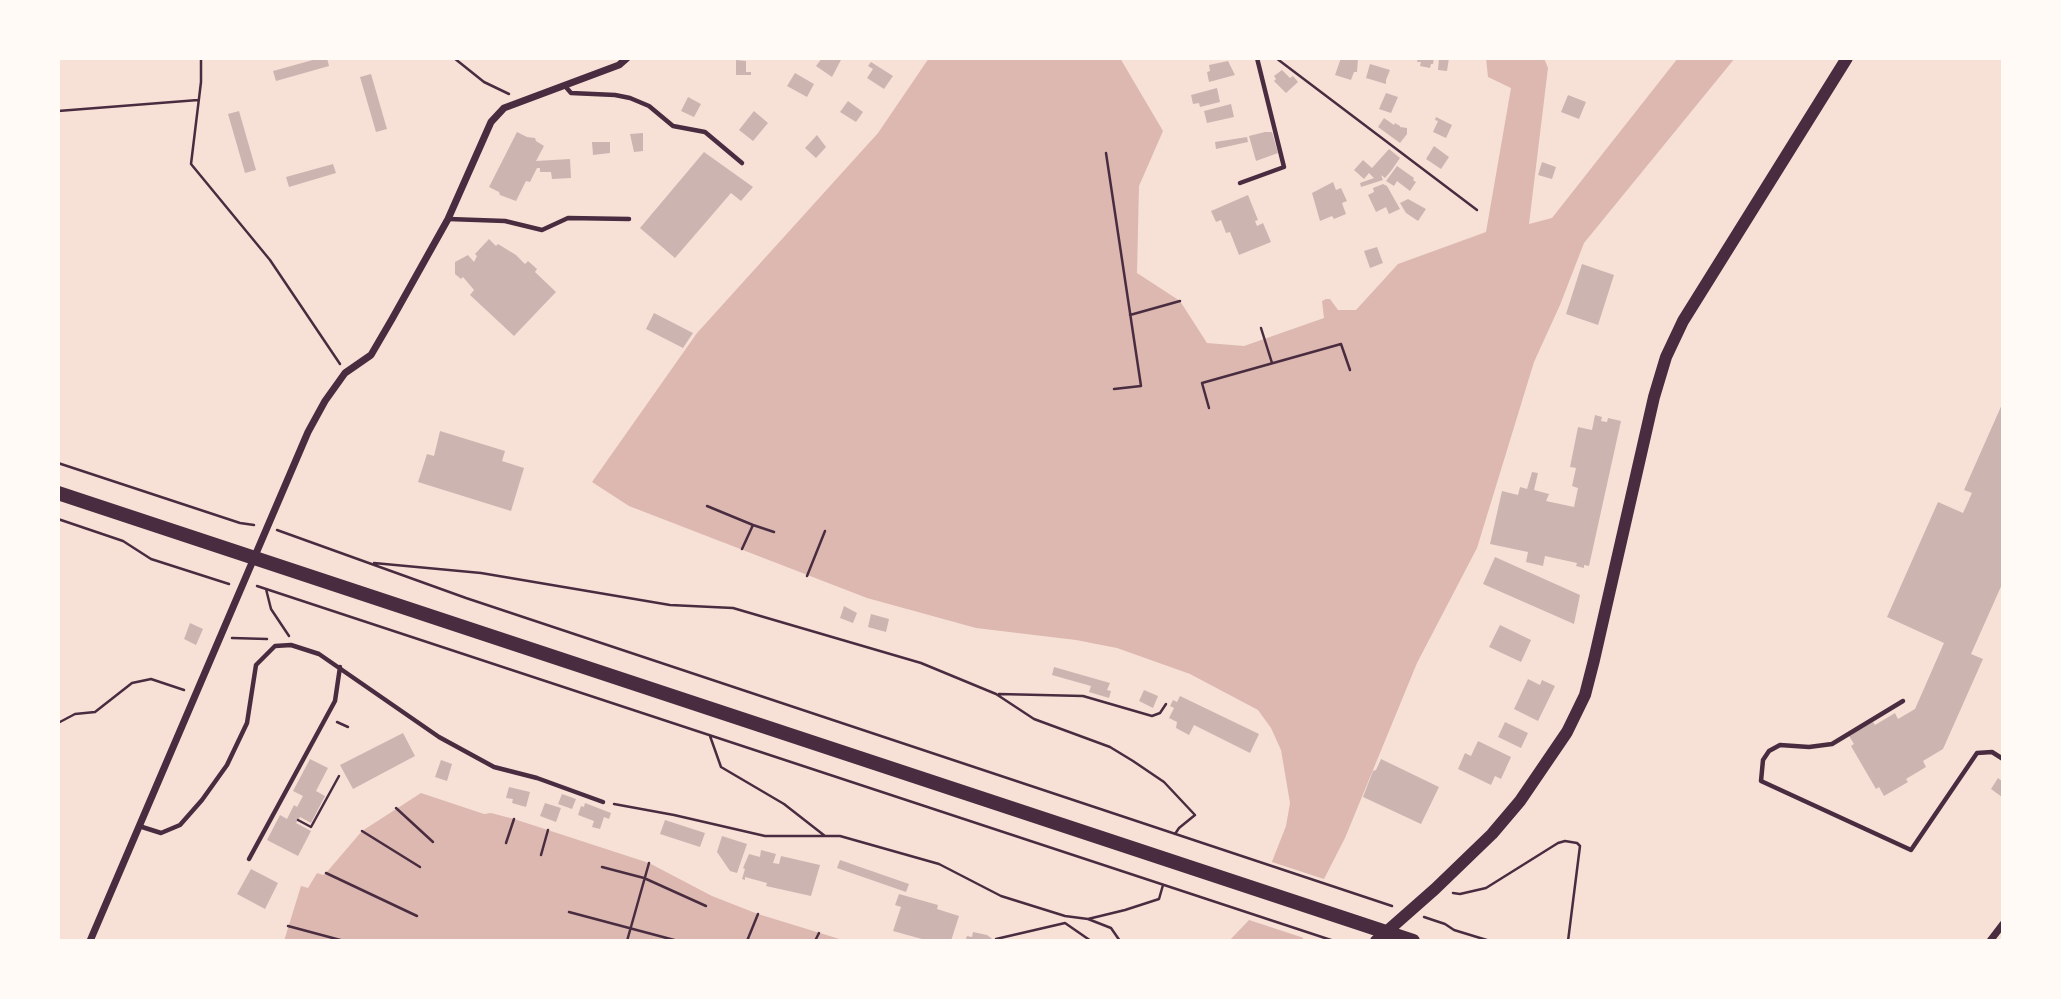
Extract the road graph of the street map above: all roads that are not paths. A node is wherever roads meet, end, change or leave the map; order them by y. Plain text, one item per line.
1 (627, 58) edge
2 (1257, 58) edge
3 (1847, 58) edge
4 (620, 61) edge
5 (564, 86) junction
6 (742, 163) dead end
7 (1240, 183) dead end
8 (448, 219) junction
9 (629, 219) dead end
10 (58, 493) edge
11 (254, 558) junction
12 (341, 667) junction
13 (1903, 701) dead end
14 (2003, 759) edge
15 (604, 802) road end
16 (139, 826) junction
17 (249, 859) dead end
18 (2003, 925) edge
19 (90, 941) edge
20 (1376, 941) edge
21 (1413, 941) edge
22 (1990, 941) edge

1 - 4 street
2 - 7 lane
3 - 20 street
4 - 5 street
5 - 6 lane
5 - 8 street
8 - 9 lane
8 - 11 street
10 - 11 main road
11 - 16 street
11 - 21 main road
12 - 15 lane
12 - 16 lane
12 - 17 lane
13 - 14 lane
16 - 19 street
18 - 22 street

